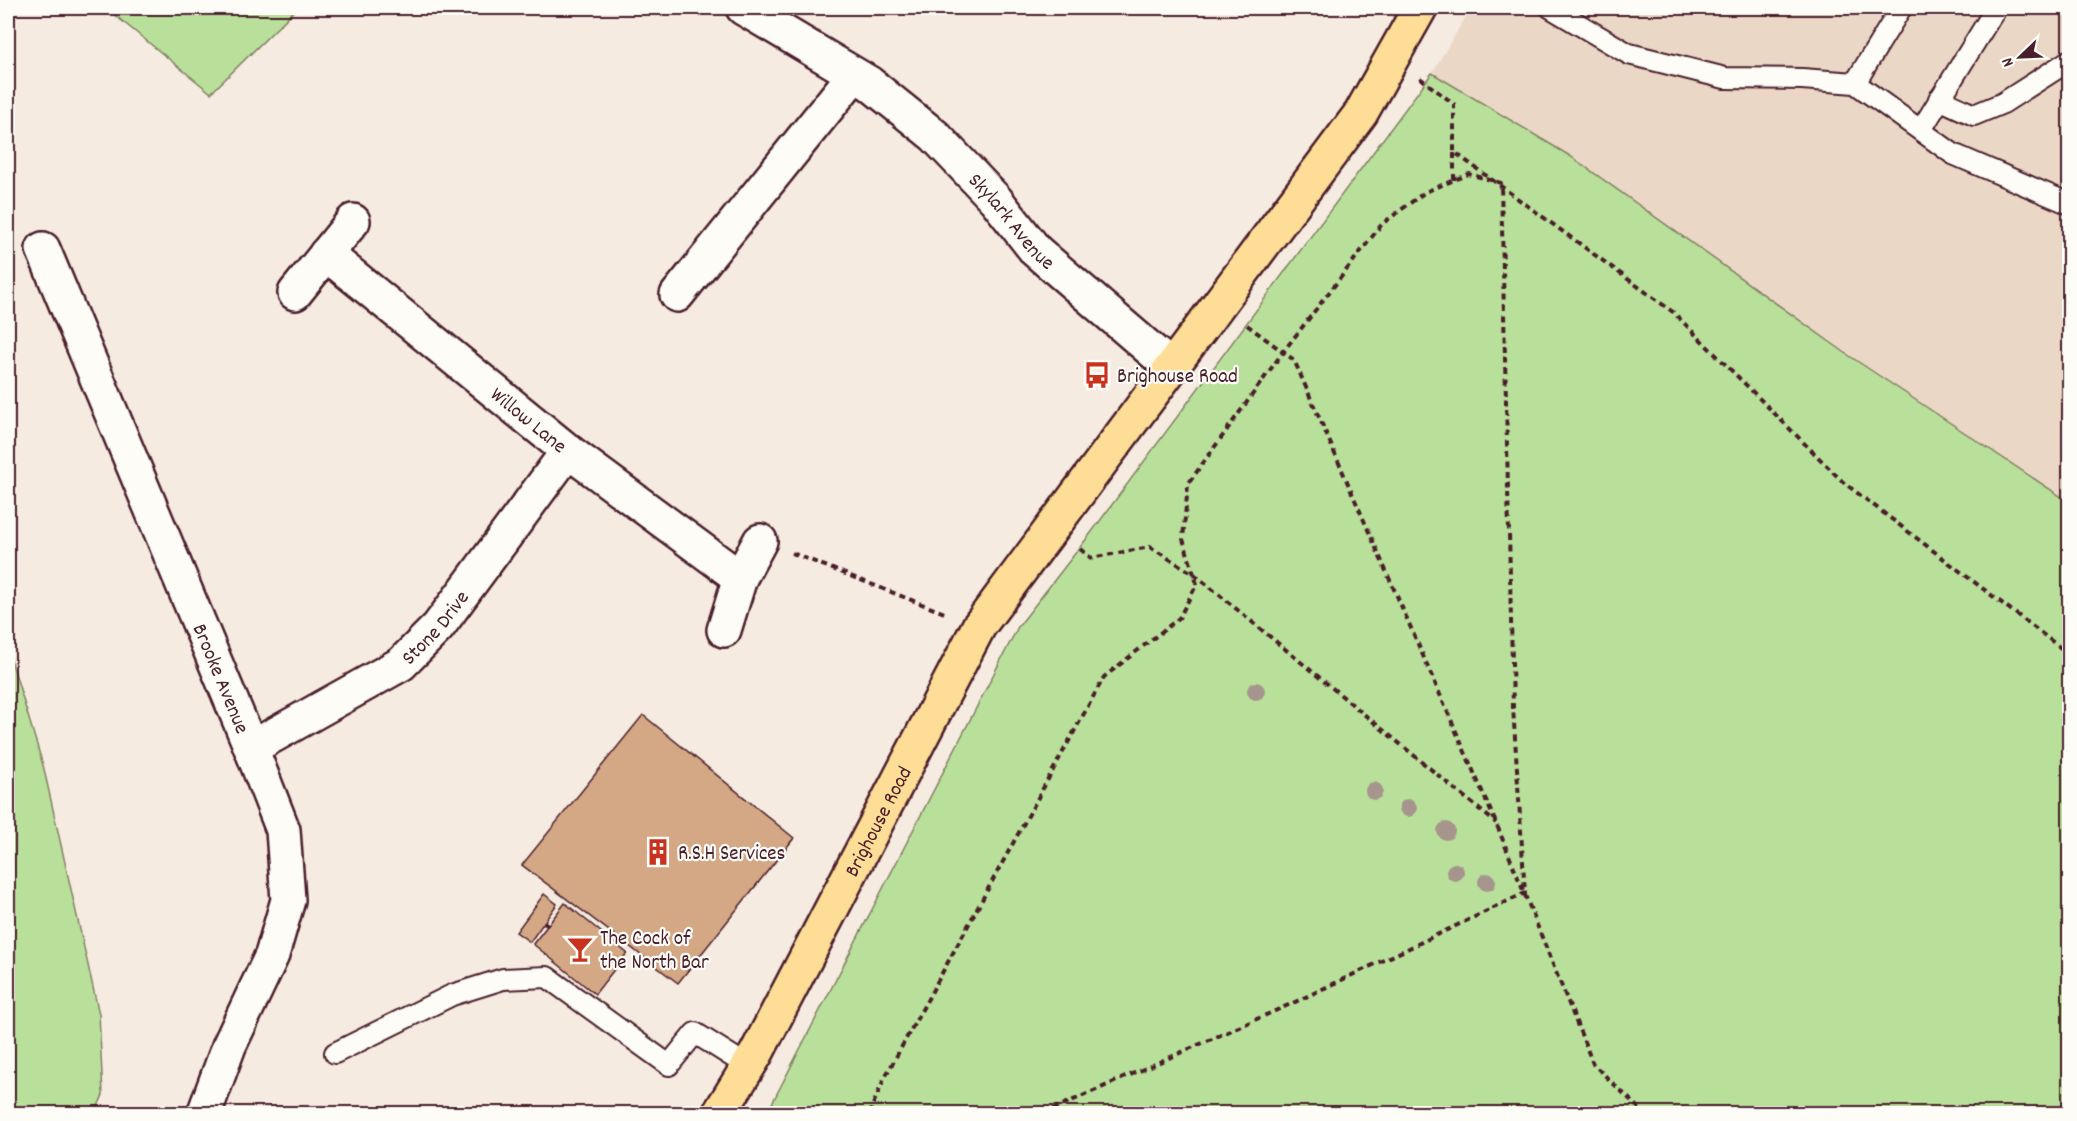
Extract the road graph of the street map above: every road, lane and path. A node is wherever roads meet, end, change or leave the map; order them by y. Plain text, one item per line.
1 (743, 8) edge
2 (1420, 8) edge
3 (1551, 8) edge
4 (1900, 8) edge
5 (1995, 8) edge
6 (1393, 56) junction
7 (2070, 60) edge
8 (854, 75) junction
9 (1855, 83) junction
10 (1940, 99) junction
11 (1921, 130) junction
12 (1454, 152) junction
13 (1454, 180) junction
14 (1500, 183) junction
15 (2070, 204) edge
16 (353, 221) dead end
17 (43, 249) dead end
18 (326, 254) junction
19 (295, 293) dead end
20 (677, 295) dead end
21 (1219, 304) junction
22 (1282, 352) junction
23 (1171, 367) junction
24 (568, 451) junction
25 (1054, 526) junction
26 (760, 541) joint
27 (1194, 574) junction
28 (740, 578) junction
29 (979, 626) junction
30 (724, 630) dead end
31 (2070, 655) edge
32 (251, 748) junction
33 (1496, 824) junction
34 (1525, 893) junction
35 (335, 1053) dead end
36 (749, 1067) junction
37 (204, 1113) edge
38 (720, 1113) edge
39 (870, 1113) edge
40 (1042, 1113) edge
41 (1646, 1113) edge

1 - 8 street, Skylark Avenue
2 - 6 main road, Brighouse Road
3 - 9 lane
4 - 9 lane
5 - 10 lane
6 - 12 path
6 - 21 main road, Brighouse Road
7 - 10 lane
8 - 20 street
8 - 23 street, Skylark Avenue
9 - 11 lane
10 - 11 lane
11 - 15 lane
12 - 13 path
12 - 14 path
13 - 14 path
13 - 22 path
14 - 31 path
14 - 34 path
16 - 18 street
17 - 32 street, Brooke Avenue
18 - 19 street
18 - 24 street, Willow Lane
21 - 22 path
21 - 23 main road, Brighouse Road
22 - 27 path
22 - 33 path
23 - 25 main road, Brighouse Road
24 - 28 street, Willow Lane
24 - 32 street, Stone Drive
25 - 27 path
25 - 29 main road, Brighouse Road
26 - 28 street
26 - 29 path
27 - 33 path
27 - 39 path
28 - 30 street
29 - 36 main road, Brighouse Road
32 - 37 street, Brooke Avenue
33 - 34 path
34 - 40 path
34 - 41 path
35 - 36 lane
36 - 38 main road, Brighouse Road

